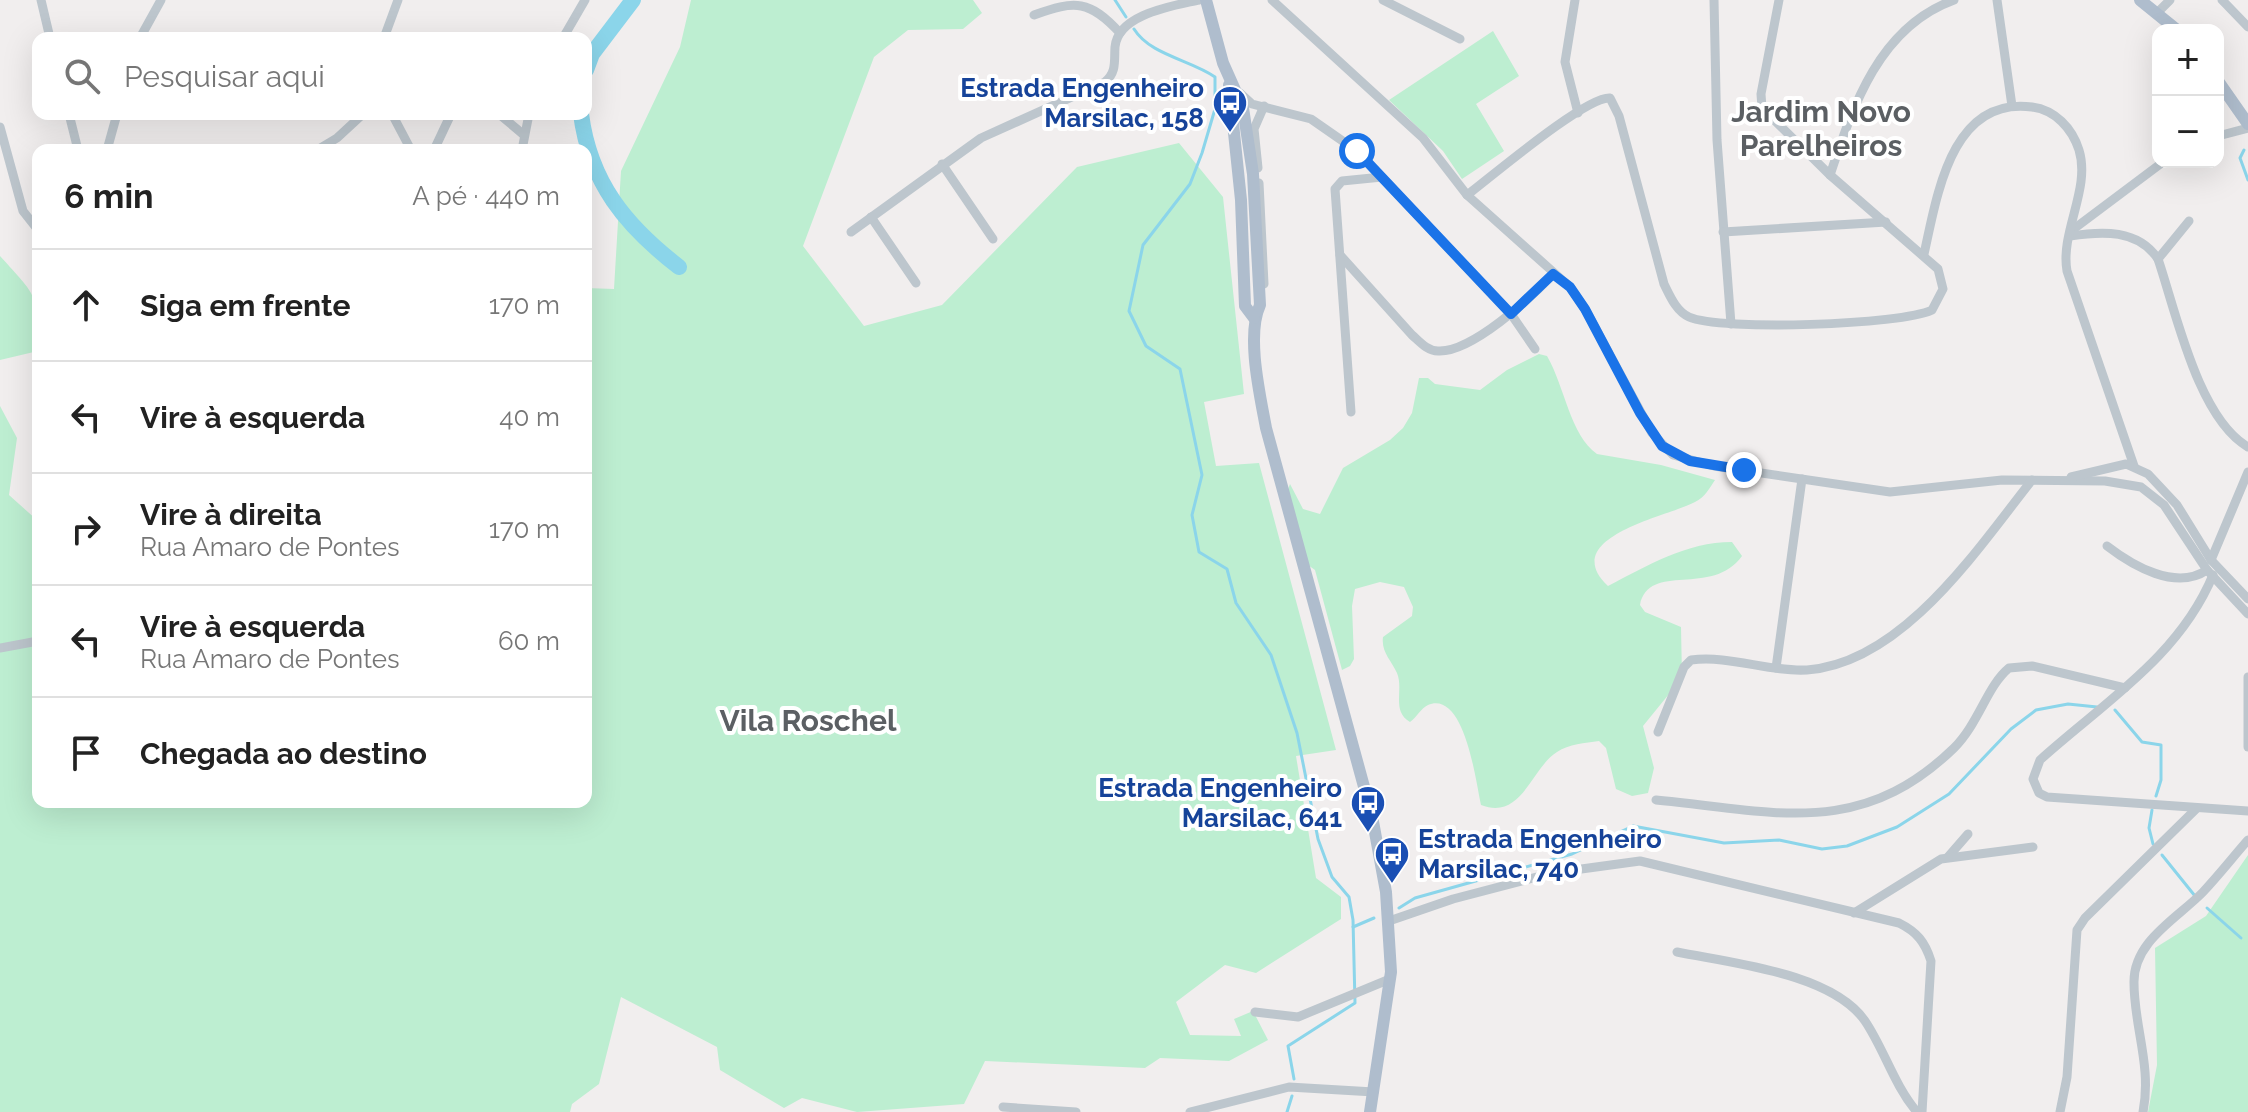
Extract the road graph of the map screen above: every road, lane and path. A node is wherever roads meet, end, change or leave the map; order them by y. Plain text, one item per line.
1 (41, 0) edge
2 (161, 0) edge
3 (398, 0) edge
4 (585, 0) edge
5 (1153, 0) edge
6 (1199, 0) edge
7 (1206, 0) edge
8 (1272, 0) edge
9 (1383, 0) edge
10 (1575, 0) edge
11 (1714, 0) edge
12 (1779, 0) edge
13 (1954, 0) edge
14 (1997, 0) edge
15 (2140, 0) edge
16 (2170, 0) edge
17 (2222, 0) edge
18 (1157, 11) junction
19 (2158, 12) junction
20 (1034, 15) dead end
21 (2171, 24) edge
22 (2248, 27) edge
23 (49, 32) edge
24 (143, 32) edge
25 (386, 32) edge
26 (566, 32) edge
27 (1120, 33) junction
28 (1460, 39) dead end
29 (1229, 80) junction
30 (2224, 90) edge
31 (1248, 106) junction
32 (1264, 106) junction
33 (2012, 106) junction
34 (1578, 113) junction
35 (70, 120) edge
36 (115, 120) edge
37 (356, 120) edge
38 (395, 120) edge
39 (448, 120) edge
40 (506, 120) edge
41 (528, 120) edge
42 (1232, 121) junction
43 (2248, 126) edge
44 (0, 127) edge
45 (1250, 131) junction
46 (2224, 134) edge
47 (524, 135) junction
48 (76, 144) edge
49 (109, 144) edge
50 (327, 144) edge
51 (408, 144) edge
52 (437, 144) edge
53 (523, 144) edge
54 (942, 164) junction
55 (2155, 168) edge
56 (1830, 175) junction
57 (1382, 177) junction
58 (1467, 195) junction
59 (871, 217) junction
60 (2189, 221) dead end
61 (32, 222) edge
62 (1886, 222) junction
63 (851, 232) dead end
64 (1723, 232) junction
65 (2070, 234) junction
66 (993, 239) dead end
67 (1924, 254) junction
68 (1340, 255) junction
69 (2158, 259) junction
70 (1553, 274) junction
71 (916, 283) dead end
72 (1511, 314) junction
73 (1254, 323) junction
74 (1731, 324) junction
75 (1535, 349) dead end
76 (1351, 412) dead end
77 (2248, 447) edge
78 (2134, 466) junction
79 (2248, 472) edge
80 (1802, 479) junction
81 (2032, 480) junction
82 (2060, 480) junction
83 (2107, 546) dead end
84 (2210, 568) junction
85 (2248, 599) edge
86 (2248, 614) edge
87 (32, 642) edge
88 (0, 648) edge
89 (1776, 668) junction
90 (2248, 677) edge
91 (2125, 688) junction
92 (1658, 732) dead end
93 (2248, 747) edge
94 (1656, 800) dead end
95 (2197, 808) junction
96 (2248, 811) edge
97 (1968, 834) dead end
98 (2248, 840) edge
99 (2033, 847) dead end
100 (1948, 857) junction
101 (1854, 913) junction
102 (1389, 921) junction
103 (1677, 952) dead end
104 (1390, 979) junction
105 (1255, 1012) dead end
106 (1374, 1092) junction
107 (1003, 1107) dead end
108 (1076, 1112) edge
109 (1190, 1112) edge
110 (1370, 1112) edge
111 (1919, 1112) edge
112 (2060, 1112) edge
113 (2143, 1112) edge

1 - 23 street
2 - 24 street
3 - 25 street
4 - 26 street
5 - 18 street
6 - 18 street
7 - 29 main road
8 - 58 street
9 - 28 street
10 - 34 street
11 - 64 street
12 - 56 street
13 - 56 street
14 - 33 street
15 - 19 main road
16 - 19 street
17 - 22 street
18 - 27 street
19 - 21 main road
20 - 27 street
27 - 54 street
29 - 31 main road
29 - 42 main road
30 - 43 main road
31 - 32 street
31 - 42 main road
31 - 45 main road
32 - 45 street
32 - 57 street
33 - 65 street
33 - 67 street
34 - 58 street
34 - 74 street
35 - 48 street
36 - 49 street
37 - 50 street
38 - 51 street
39 - 52 street
40 - 47 street
41 - 47 street
42 - 45 main road
42 - 73 main road
43 - 46 street
44 - 61 street
45 - 73 main road
47 - 53 street
54 - 59 street
54 - 66 street
55 - 65 street
56 - 62 street
57 - 68 street
57 - 72 street
58 - 70 street
59 - 63 street
59 - 71 street
60 - 69 street
62 - 64 street
62 - 67 street
64 - 74 street
65 - 69 street
65 - 78 street
67 - 74 street
68 - 72 street
68 - 76 street
69 - 77 street
70 - 72 street
70 - 80 street
72 - 75 street
73 - 102 main road
78 - 82 street
78 - 84 street
79 - 84 street
80 - 81 street
80 - 89 street
81 - 82 street
81 - 89 street
82 - 84 street
83 - 84 street
84 - 85 street
84 - 86 street
84 - 91 street
87 - 88 street
89 - 92 street
90 - 93 street
91 - 94 street
91 - 95 street
95 - 96 street
95 - 112 street
97 - 100 street
98 - 113 street
99 - 100 street
100 - 101 street
101 - 102 street
101 - 111 street
102 - 104 main road
103 - 111 street
104 - 105 street
104 - 106 main road
106 - 109 street
106 - 110 main road
107 - 108 street

